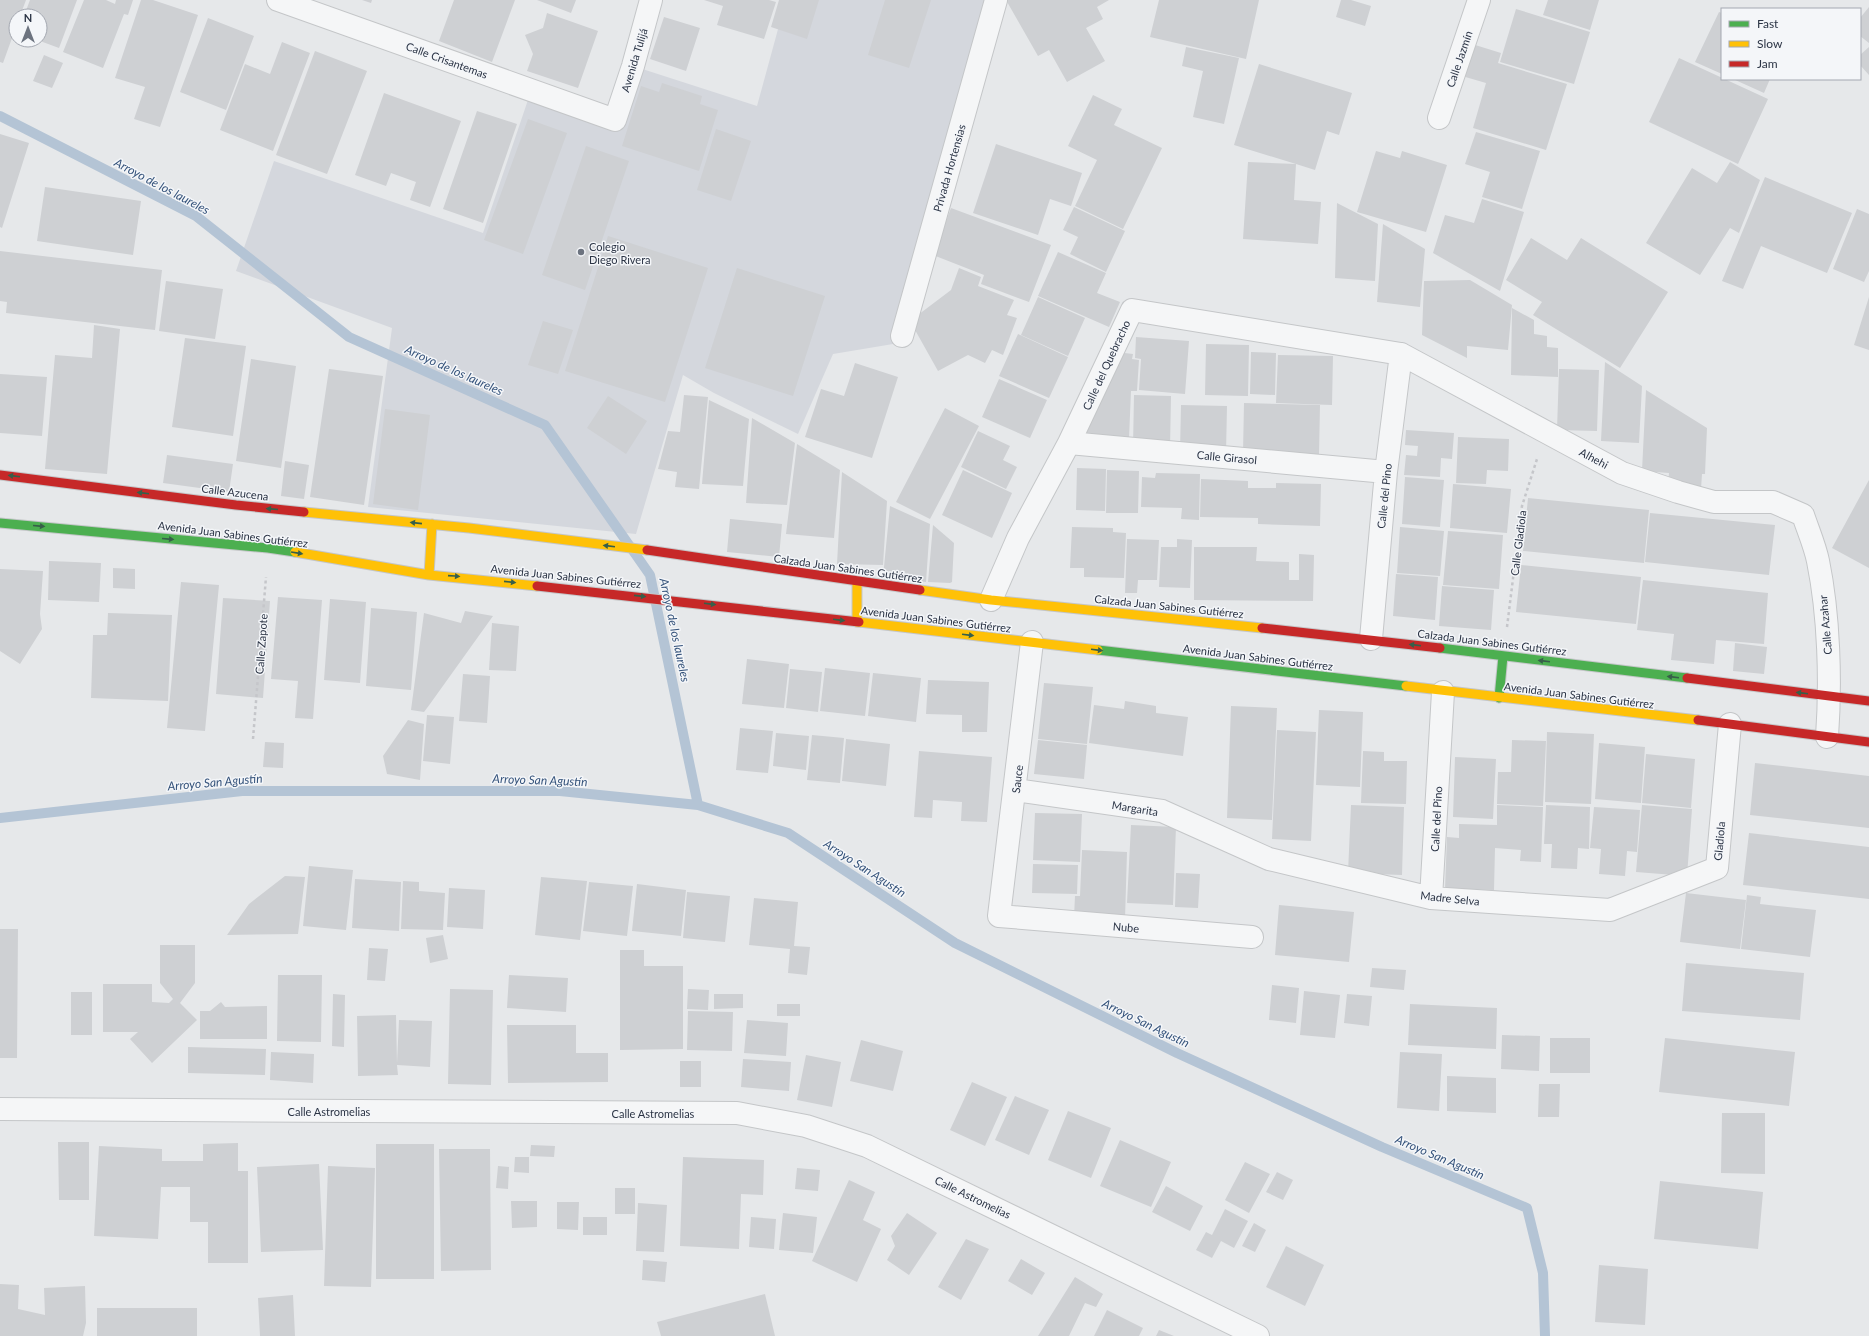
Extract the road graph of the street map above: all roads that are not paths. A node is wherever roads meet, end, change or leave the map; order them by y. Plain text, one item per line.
1 (278, 0) edge
2 (651, 0) edge
3 (996, 0) edge
4 (1479, 0) edge
5 (1439, 118) dead end
6 (616, 120) joint
7 (902, 336) dead end
8 (1401, 354) junction
9 (1069, 443) junction
10 (1386, 472) junction
11 (0, 474) edge
12 (1803, 515) joint
13 (0, 523) edge
14 (432, 524) junction
15 (468, 528) joint
16 (429, 575) junction
17 (857, 582) junction
18 (991, 600) junction
19 (857, 622) junction
20 (1371, 639) junction
21 (1032, 642) junction
22 (1504, 656) junction
23 (1443, 692) junction
24 (1830, 696) junction
25 (1499, 698) junction
26 (1869, 701) edge
27 (1730, 724) junction
28 (1827, 737) junction
29 (1869, 742) edge
30 (1016, 790) junction
31 (1269, 859) joint
32 (1431, 898) junction
33 (1610, 910) joint
34 (1000, 916) joint
35 (1252, 937) dead end
36 (0, 1109) edge
37 (1258, 1336) edge

1 - 6 street, Calle Crisantemas
2 - 6 street, Avenida Tulijá
3 - 7 street, Privada Hortensias
4 - 5 street, Calle Jazmín
8 - 9 street, Calle del Quebracho
8 - 10 street, Calle del Pino
8 - 12 street, Alhehi
9 - 10 street, Calle Girasol
9 - 18 street, Calle del Quebracho
10 - 20 street, Calle del Pino
14 -> 11 street, Calle Azucena
12 - 24 street, Calle Azahar
13 -> 16 street, Avenida Juan Sabines Gutiérrez
14 - 15 street, Calle Azucena
14 - 16 street
17 -> 15 street, Calzada Juan Sabines Gutiérrez
16 -> 19 street, Avenida Juan Sabines Gutiérrez
17 - 18 street, Calzada Juan Sabines Gutiérrez
17 - 19 street
18 - 20 street, Calzada Juan Sabines Gutiérrez
19 -> 21 street, Avenida Juan Sabines Gutiérrez
22 -> 20 street, Calzada Juan Sabines Gutiérrez
21 -> 23 street, Avenida Juan Sabines Gutiérrez
21 - 30 street, Sauce
24 -> 22 street, Calzada Juan Sabines Gutiérrez
22 - 25 street
23 - 25 street, Avenida Juan Sabines Gutiérrez
23 - 32 street, Calle del Pino
24 - 26 street, Calzada Juan Sabines Gutiérrez
24 - 28 street, Calle Azahar
25 - 27 street, Avenida Juan Sabines Gutiérrez
27 - 28 street, Avenida Juan Sabines Gutiérrez
27 - 33 street, Gladiola
28 - 29 street, Avenida Juan Sabines Gutiérrez
30 - 31 street, Margarita
30 - 34 street, Sauce
31 - 32 street, Madre Selva
32 - 33 street, Madre Selva
34 - 35 street, Nube
36 - 37 street, Calle Astromelias

